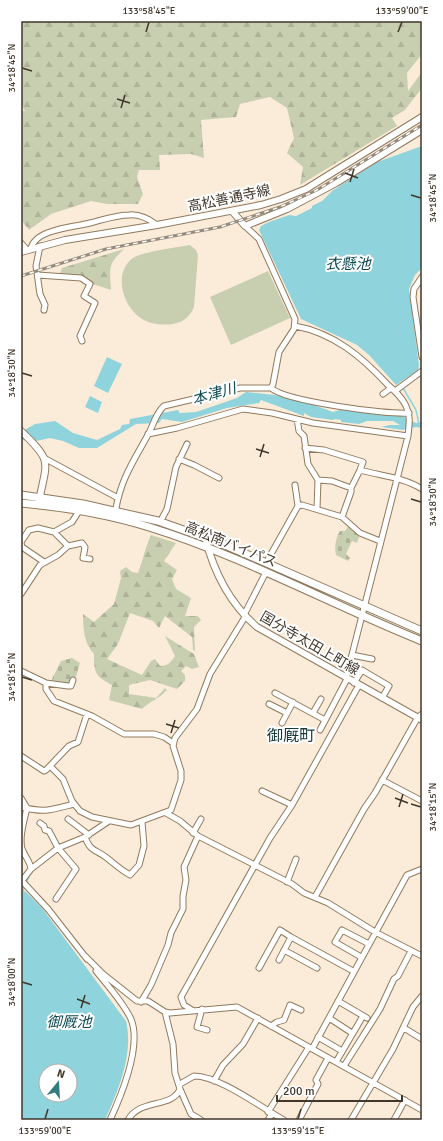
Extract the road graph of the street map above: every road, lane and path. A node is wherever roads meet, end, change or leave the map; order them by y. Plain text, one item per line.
1 (422, 117) edge
2 (422, 130) edge
3 (232, 211) junction
4 (157, 225) junction
5 (245, 226) junction
6 (21, 243) edge
7 (40, 246) junction
8 (26, 250) edge
9 (38, 275) junction
10 (422, 277) edge
11 (44, 310) dead end
12 (295, 326) junction
13 (82, 341) dead end
14 (422, 357) edge
15 (422, 371) edge
16 (271, 388) junction
17 (393, 389) junction
18 (383, 394) dead end
19 (409, 414) junction
20 (297, 419) junction
21 (21, 431) edge
22 (149, 432) junction
23 (408, 435) junction
24 (187, 444) dead end
25 (305, 448) junction
26 (44, 458) junction
27 (179, 459) junction
28 (360, 470) junction
29 (219, 478) dead end
30 (396, 478) junction
31 (318, 480) junction
32 (295, 485) dead end
33 (351, 488) junction
34 (422, 489) edge
35 (21, 494) edge
36 (40, 496) junction
37 (118, 498) junction
38 (21, 503) edge
39 (39, 504) junction
40 (298, 506) junction
41 (317, 509) junction
42 (79, 511) junction
43 (116, 511) junction
44 (342, 517) junction
45 (114, 519) junction
46 (160, 522) junction
47 (54, 532) junction
48 (205, 538) junction
49 (380, 541) junction
50 (21, 543) edge
51 (68, 546) junction
52 (207, 547) junction
53 (90, 559) dead end
54 (44, 562) junction
55 (266, 563) junction
56 (266, 572) junction
57 (21, 594) edge
58 (363, 611) junction
59 (244, 616) junction
60 (422, 631) edge
61 (422, 641) edge
62 (352, 655) junction
63 (372, 660) dead end
64 (21, 671) edge
65 (346, 679) junction
66 (73, 680) dead end
67 (46, 683) junction
68 (356, 684) junction
69 (275, 693) dead end
70 (382, 698) junction
71 (321, 699) dead end
72 (292, 702) junction
73 (269, 704) dead end
74 (287, 713) junction
75 (313, 713) junction
76 (87, 714) junction
77 (421, 717) edge
78 (325, 720) junction
79 (282, 723) dead end
80 (320, 730) dead end
81 (174, 743) junction
82 (21, 756) edge
83 (50, 766) junction
84 (382, 780) junction
85 (262, 791) dead end
86 (21, 798) edge
87 (422, 801) edge
88 (74, 804) junction
89 (292, 805) junction
90 (24, 807) edge
91 (166, 814) junction
92 (68, 819) dead end
93 (201, 819) dead end
94 (109, 821) junction
95 (142, 822) junction
96 (40, 824) dead end
97 (195, 835) junction
98 (87, 836) junction
99 (58, 848) junction
100 (296, 859) dead end
101 (255, 866) junction
102 (31, 869) junction
103 (422, 869) edge
104 (21, 882) edge
105 (286, 882) junction
106 (315, 897) junction
107 (56, 899) dead end
108 (375, 932) junction
109 (292, 937) junction
110 (369, 944) junction
111 (284, 950) junction
112 (412, 951) junction
113 (84, 956) junction
114 (361, 956) junction
115 (422, 956) edge
116 (279, 960) dead end
117 (258, 968) dead end
118 (317, 968) dead end
119 (353, 971) junction
120 (422, 996) edge
121 (338, 1001) junction
122 (141, 1002) junction
123 (202, 1009) junction
124 (192, 1010) junction
125 (301, 1010) dead end
126 (164, 1012) junction
127 (258, 1018) junction
128 (329, 1018) junction
129 (271, 1026) junction
130 (404, 1028) junction
131 (207, 1030) dead end
132 (352, 1033) junction
133 (318, 1037) junction
134 (422, 1039) edge
135 (310, 1048) junction
136 (342, 1051) junction
137 (328, 1058) junction
138 (336, 1062) junction
139 (344, 1066) junction
140 (214, 1081) junction
141 (372, 1082) junction
142 (180, 1087) junction
143 (405, 1100) junction
144 (422, 1110) edge
145 (270, 1113) junction
146 (110, 1120) edge
147 (128, 1120) edge
148 (201, 1120) edge
149 (268, 1120) edge
150 (284, 1120) edge
151 (299, 1120) edge
152 (351, 1120) edge
153 (394, 1120) edge

1 - 3 main road, 高松善通寺線
2 - 5 main road
3 - 4 main road, 高松善通寺線
3 - 5 main road
4 - 7 main road, 高松善通寺線
4 - 8 street
5 - 12 street
6 - 8 street
7 - 8 main road, 高松善通寺線
7 - 9 street
9 - 11 street
9 - 13 street
10 - 14 street
12 - 16 street
12 - 17 street
15 - 17 street
16 - 19 street
16 - 22 street
17 - 18 street
17 - 19 street
19 - 23 street
20 - 22 street
20 - 23 street
20 - 25 street
21 - 26 main road
22 - 37 street
23 - 30 street
24 - 27 street
25 - 28 street
25 - 31 street
26 - 36 main road
26 - 37 street
27 - 29 street
27 - 46 street
28 - 30 street
28 - 33 street
30 - 34 street
30 - 49 street
31 - 33 street
31 - 41 street
32 - 40 street
33 - 44 street
35 - 36 highway, 高松南バイパス
36 - 39 main road
36 - 43 highway, 高松南バイパス
37 - 43 street
38 - 39 highway, 高松南バイパス
39 - 42 highway, 高松南バイパス
40 - 41 street
40 - 55 street
41 - 44 street
42 - 45 highway, 高松南バイパス
42 - 47 street
43 - 45 street
43 - 46 highway, 高松南バイパス
44 - 49 street
45 - 52 highway, 高松南バイパス
46 - 48 highway, 高松南バイパス
47 - 50 street
47 - 51 street
48 - 52 main road, 国分寺太田上町線
48 - 55 highway, 高松南バイパス
49 - 58 street
50 - 54 street
51 - 53 street
51 - 54 street
52 - 56 highway, 高松南バイパス
52 - 59 main road, 国分寺太田上町線
54 - 57 street
55 - 58 highway, 高松南バイパス
56 - 58 highway, 高松南バイパス
56 - 59 street
58 - 60 highway, 高松南バイパス
58 - 61 highway, 高松南バイパス
58 - 62 street
59 - 65 main road, 国分寺太田上町線
59 - 81 street
62 - 63 street
62 - 65 street
64 - 67 street
65 - 68 main road, 国分寺太田上町線
65 - 78 street
66 - 67 street
67 - 76 street
68 - 70 main road, 国分寺太田上町線
68 - 70 street
68 - 89 street
69 - 72 street
70 - 77 main road, 国分寺太田上町線
71 - 75 street
72 - 74 street
72 - 75 street
73 - 74 street
74 - 79 street
75 - 78 street
76 - 81 street
76 - 83 street
77 - 84 street
78 - 80 street
81 - 91 street
82 - 83 street
83 - 88 street
84 - 87 street
84 - 106 street
85 - 89 street
86 - 90 street
88 - 90 street
88 - 94 street
89 - 101 street
90 - 102 street
91 - 95 street
91 - 97 street
92 - 98 street
93 - 97 street
94 - 95 street
94 - 98 street
95 - 98 street
96 - 99 street
97 - 101 street
97 - 122 street
98 - 99 street
99 - 102 street
99 - 107 street
100 - 105 street
101 - 105 street
101 - 124 street
102 - 104 street
103 - 108 street
104 - 113 street
105 - 106 street
106 - 108 street
108 - 110 street
108 - 112 street
109 - 111 street
109 - 117 street
109 - 119 street
110 - 114 street
110 - 114 street
111 - 116 street
111 - 118 street
112 - 115 street
112 - 139 street
113 - 122 street
113 - 146 street
114 - 119 street
119 - 121 street
120 - 130 street
121 - 128 street
121 - 132 street
122 - 126 street
123 - 124 street
123 - 127 street
123 - 131 street
124 - 126 street
125 - 129 street
126 - 142 street
127 - 129 street
127 - 140 street
128 - 132 street
128 - 133 street
129 - 135 street
130 - 134 street
130 - 141 street
132 - 136 street
133 - 135 street
133 - 136 street
135 - 137 street
135 - 145 street
136 - 138 street
137 - 138 street
137 - 151 street
138 - 139 street
139 - 141 street
140 - 142 street
140 - 145 street
141 - 143 street
141 - 152 street
142 - 147 street
142 - 148 street
143 - 144 street
143 - 153 street
145 - 149 street
145 - 150 street

